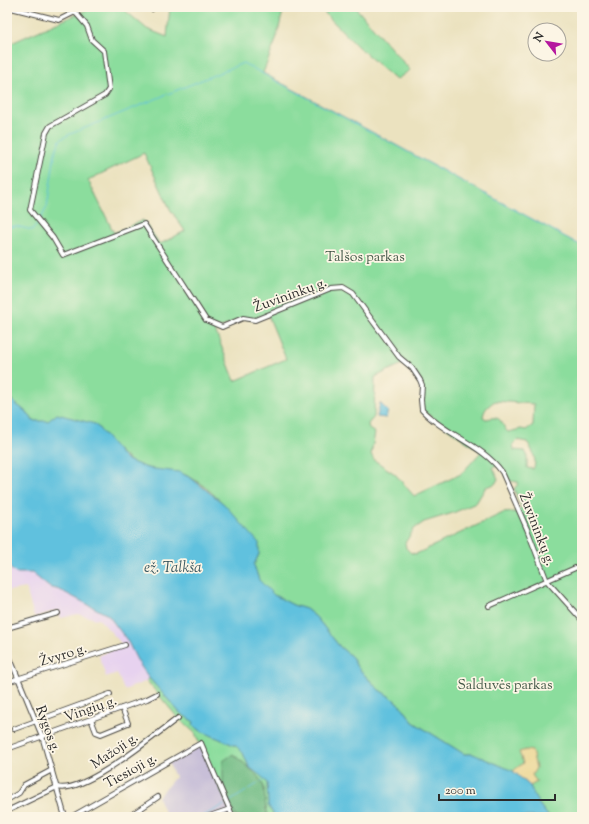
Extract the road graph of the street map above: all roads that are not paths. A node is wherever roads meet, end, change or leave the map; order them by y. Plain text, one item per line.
1 (7, 7) edge
2 (76, 7) edge
3 (75, 12) junction
4 (582, 565) edge
5 (546, 581) junction
6 (489, 606) dead end
7 (58, 613) dead end
8 (582, 620) edge
9 (7, 628) edge
10 (125, 645) dead end
11 (7, 651) edge
12 (18, 679) junction
13 (7, 682) edge
14 (110, 694) dead end
15 (157, 694) dead end
16 (122, 708) junction
17 (178, 718) dead end
18 (91, 719) junction
19 (35, 721) junction
20 (14, 728) dead end
21 (42, 736) junction
22 (7, 749) edge
23 (52, 770) junction
24 (57, 787) junction
25 (158, 797) dead end
26 (7, 800) edge
27 (230, 809) junction
28 (7, 811) edge
29 (65, 817) edge
30 (71, 817) edge
31 (128, 817) edge
32 (207, 817) edge
33 (233, 817) edge

1 - 3 street
2 - 3 street
3 - 5 street, Žuvininkų g.
4 - 5 street
5 - 6 street
5 - 8 street, Žuvininkų g.
7 - 9 street
10 - 12 street, Žvyro g.
11 - 12 street, Rygos g.
12 - 13 street, Žvyro g.
12 - 19 street, Rygos g.
14 - 19 street
15 - 16 street, Vingių g.
16 - 18 street, Vingių g.
16 - 18 street
17 - 24 street, Mažoji g.
18 - 21 street, Vingių g.
19 - 20 street
19 - 21 street, Rygos g.
21 - 22 street, Vingių g.
21 - 23 street, Rygos g.
23 - 24 street, Rygos g.
23 - 26 street
24 - 28 street
24 - 29 street, Rygos g.
25 - 31 street
27 - 30 street, Tiesioji g.
27 - 32 street
27 - 33 street

